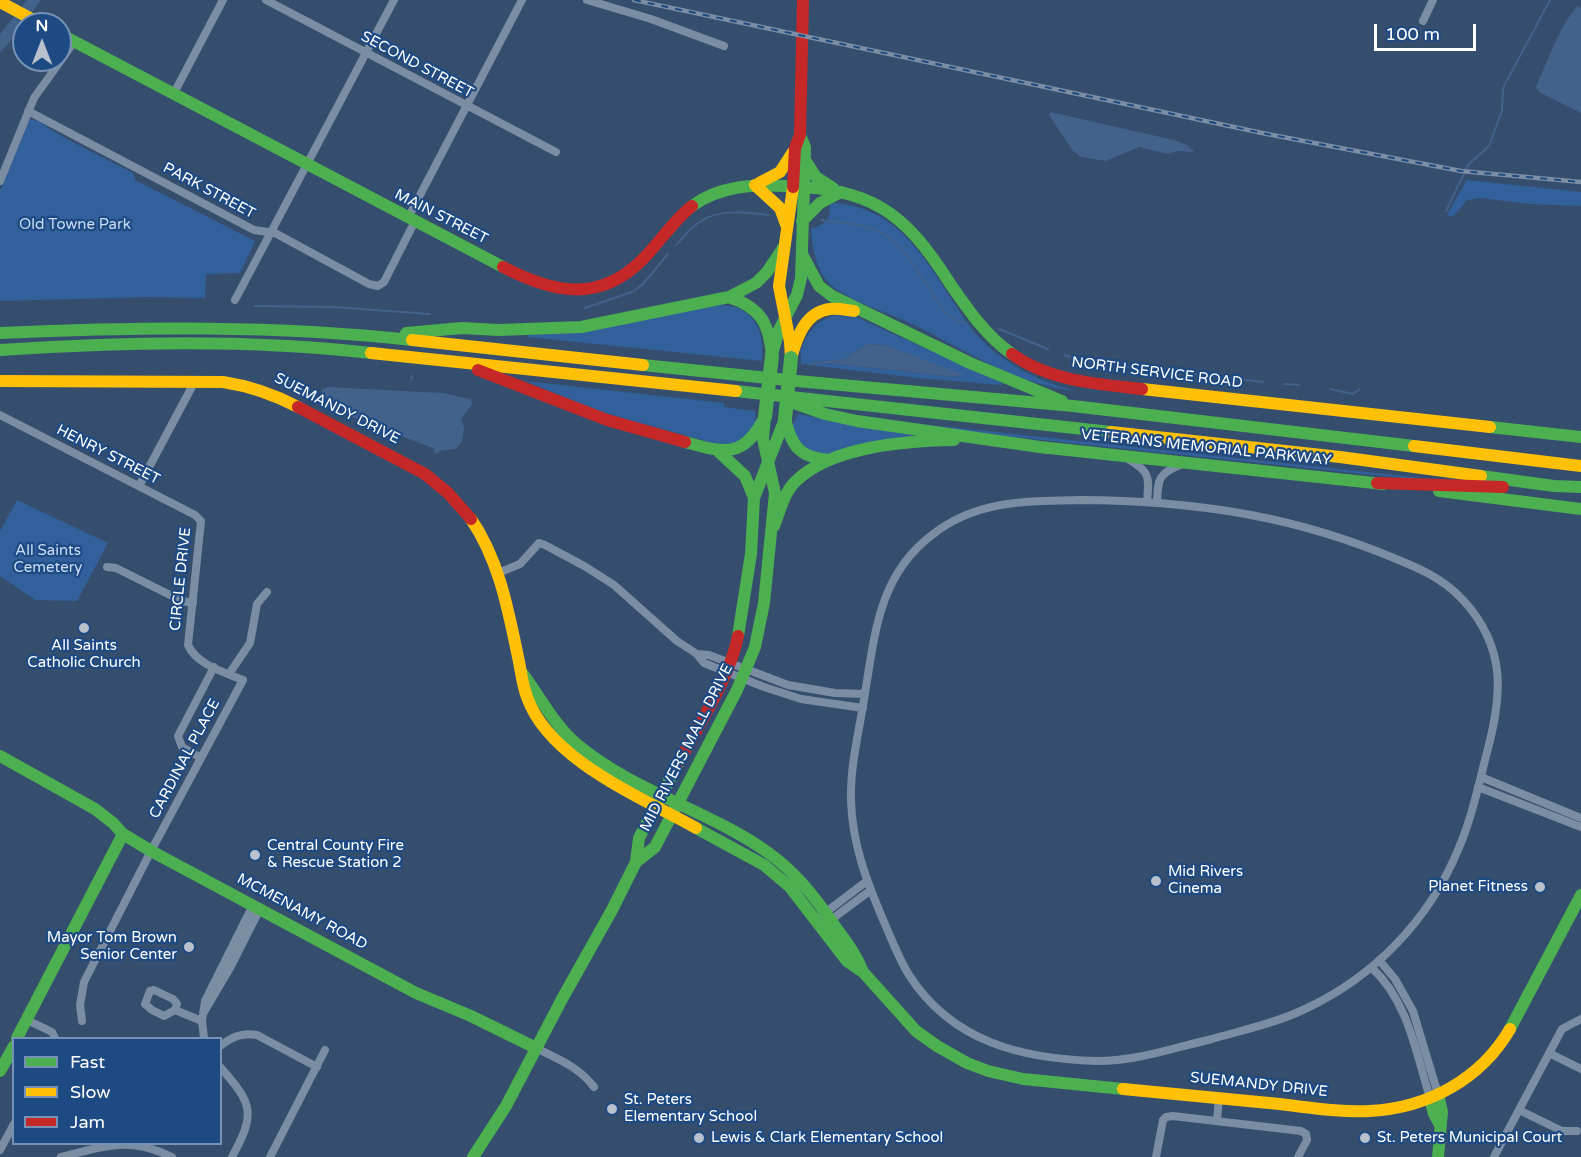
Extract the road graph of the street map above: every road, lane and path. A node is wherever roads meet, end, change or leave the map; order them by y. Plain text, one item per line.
1 (224, 0) edge
2 (266, 0) edge
3 (394, 0) edge
4 (522, 0) edge
5 (587, 0) edge
6 (803, 0) edge
7 (1433, 0) edge
8 (0, 2) edge
9 (19, 12) edge
10 (1423, 21) dead end
11 (74, 42) joint
12 (724, 46) dead end
13 (366, 54) junction
14 (173, 95) junction
15 (467, 107) junction
16 (28, 111) junction
17 (798, 141) junction
18 (556, 153) dead end
19 (805, 160) junction
20 (306, 164) junction
21 (0, 181) edge
22 (755, 185) junction
23 (799, 188) junction
24 (841, 192) junction
25 (412, 220) junction
26 (802, 221) junction
27 (270, 232) junction
28 (787, 239) junction
29 (802, 254) junction
30 (729, 297) junction
31 (235, 300) dead end
32 (863, 312) junction
33 (786, 317) junction
34 (0, 333) edge
35 (373, 336) junction
36 (0, 350) edge
37 (772, 356) junction
38 (791, 358) junction
39 (458, 363) junction
40 (0, 381) edge
41 (195, 381) junction
42 (772, 395) junction
43 (1073, 406) junction
44 (0, 415) edge
45 (765, 417) junction
46 (785, 419) junction
47 (1581, 437) edge
48 (1047, 448) junction
49 (718, 451) junction
50 (1122, 456) junction
51 (829, 460) junction
52 (768, 462) junction
53 (1185, 463) junction
54 (1581, 466) edge
55 (1377, 483) junction
56 (139, 486) junction
57 (1554, 486) junction
58 (1581, 487) edge
59 (754, 498) junction
60 (1146, 502) junction
61 (1157, 504) junction
62 (1581, 509) edge
63 (201, 521) joint
64 (771, 532) junction
65 (107, 567) dead end
66 (498, 573) junction
67 (267, 591) dead end
68 (193, 603) junction
69 (214, 667) junction
70 (727, 668) junction
71 (229, 674) junction
72 (744, 674) junction
73 (243, 680) joint
74 (865, 694) junction
75 (863, 708) junction
76 (0, 756) edge
77 (201, 758) junction
78 (1481, 777) junction
79 (1478, 787) junction
80 (659, 800) junction
81 (675, 808) junction
82 (1581, 818) edge
83 (1581, 827) edge
84 (123, 834) junction
85 (151, 851) junction
86 (636, 862) junction
87 (867, 881) junction
88 (871, 890) junction
89 (1581, 895) edge
90 (256, 907) junction
91 (823, 920) junction
92 (1379, 960) junction
93 (1372, 968) junction
94 (175, 1010) dead end
95 (203, 1017) junction
96 (1581, 1019) edge
97 (27, 1020) junction
98 (82, 1021) dead end
99 (18, 1037) edge
100 (54, 1037) edge
101 (204, 1037) edge
102 (222, 1045) edge
103 (536, 1048) junction
104 (12, 1050) edge
105 (325, 1050) dead end
106 (1549, 1053) junction
107 (317, 1067) junction
108 (222, 1069) edge
109 (1581, 1069) edge
110 (0, 1071) edge
111 (594, 1087) dead end
112 (1434, 1096) junction
113 (1219, 1097) junction
114 (1519, 1110) junction
115 (1217, 1121) junction
116 (12, 1128) edge
117 (1577, 1131) dead end
118 (119, 1145) edge
119 (134, 1145) edge
120 (0, 1150) edge
121 (61, 1156) edge
122 (172, 1157) edge
123 (232, 1157) edge
124 (270, 1157) edge
125 (473, 1157) edge
126 (1156, 1157) edge
127 (1298, 1157) edge
128 (1438, 1157) edge
129 (1494, 1157) edge

1 - 14 street
2 - 13 street, SECOND STREET
3 - 13 street
4 - 15 street
5 - 12 street
6 - 17 main road, MID RIVERS MALL DRIVE
7 - 10 street
8 - 9 main road
11 - 14 main road, MAIN STREET
11 - 16 street
13 - 15 street, SECOND STREET
13 - 20 street
14 - 20 main road, MAIN STREET
15 - 18 street, SECOND STREET
15 - 25 street
16 - 21 street
16 - 27 street, PARK STREET
17 - 19 main road, MID RIVERS MALL DRIVE
17 - 22 main road
17 - 23 main road, MID RIVERS MALL DRIVE
19 - 23 main road, MID RIVERS MALL DRIVE
19 - 24 main road
20 - 25 main road, MAIN STREET
20 - 27 street
22 - 23 main road, MAIN STREET
22 - 25 main road, MAIN STREET
22 - 28 main road
23 - 24 main road, NORTH SERVICE ROAD
23 - 26 main road, MID RIVERS MALL DRIVE
23 - 28 main road, MID RIVERS MALL DRIVE
24 - 26 main road
24 - 47 main road, NORTH SERVICE ROAD
25 - 27 street, PARK STREET
26 - 29 main road, MID RIVERS MALL DRIVE
27 - 31 street
28 - 30 main road
28 - 33 main road, MID RIVERS MALL DRIVE
29 - 32 main road
29 - 33 main road, MID RIVERS MALL DRIVE
30 - 35 main road
30 - 37 main road
32 - 38 main road
32 - 43 main road
33 - 37 main road, MID RIVERS MALL DRIVE
33 - 38 main road, MID RIVERS MALL DRIVE
34 - 35 main road
35 - 43 main road
36 - 39 main road
37 - 45 main road, MID RIVERS MALL DRIVE, bridge
38 - 46 main road, MID RIVERS MALL DRIVE, bridge
39 - 42 main road
39 - 49 main road
40 - 41 main road, SUEMANDY DRIVE
41 - 56 street
41 - 66 main road, SUEMANDY DRIVE
42 - 48 main road
42 - 57 main road
43 - 54 main road
44 - 56 street, HENRY STREET
45 - 49 main road
45 - 52 main road, MID RIVERS MALL DRIVE
46 - 51 main road
46 - 52 main road, MID RIVERS MALL DRIVE
48 - 50 main road, VETERANS MEMORIAL PARKWAY
48 - 51 main road, VETERANS MEMORIAL PARKWAY
49 - 59 main road
50 - 53 main road, VETERANS MEMORIAL PARKWAY
50 - 60 street
51 - 64 main road, VETERANS MEMORIAL PARKWAY
52 - 59 main road, MID RIVERS MALL DRIVE
52 - 64 main road, MID RIVERS MALL DRIVE
53 - 55 main road, VETERANS MEMORIAL PARKWAY
53 - 61 street
55 - 57 main road
55 - 62 main road, VETERANS MEMORIAL PARKWAY
56 - 63 street, HENRY STREET
57 - 58 main road
59 - 70 main road, MID RIVERS MALL DRIVE
60 - 61 street
60 - 74 street
61 - 78 street
63 - 68 street, CIRCLE DRIVE
64 - 72 main road, MID RIVERS MALL DRIVE
65 - 68 street
66 - 70 street
66 - 80 main road, SUEMANDY DRIVE
67 - 71 street
68 - 69 street, CIRCLE DRIVE
69 - 71 street, CIRCLE DRIVE
69 - 77 street
70 - 72 street
70 - 80 main road, MID RIVERS MALL DRIVE
71 - 73 street, CIRCLE DRIVE
72 - 74 street
72 - 75 street
72 - 81 main road, MID RIVERS MALL DRIVE
73 - 77 street, CARDINAL PLACE
74 - 75 street
75 - 87 street
76 - 84 main road, MCMENAMY ROAD
77 - 85 street, CARDINAL PLACE
78 - 79 street
78 - 82 street
79 - 83 street
79 - 92 street
80 - 81 main road, SUEMANDY DRIVE
80 - 86 main road, MID RIVERS MALL DRIVE
81 - 86 main road, MID RIVERS MALL DRIVE
81 - 91 main road, SUEMANDY DRIVE
84 - 85 main road, MCMENAMY ROAD
84 - 97 main road
85 - 90 main road, MCMENAMY ROAD
85 - 98 street, CARDINAL PLACE
86 - 103 main road, MID RIVERS MALL DRIVE
87 - 88 street
87 - 91 street
88 - 91 street
88 - 93 street
89 - 112 main road, SUEMANDY DRIVE
90 - 95 street
90 - 103 main road, MCMENAMY ROAD
91 - 113 main road, SUEMANDY DRIVE
92 - 93 street
92 - 112 street
93 - 112 street
94 - 95 street
95 - 101 street
96 - 106 street
97 - 99 main road
97 - 100 street
102 - 107 street
103 - 111 street, MCMENAMY ROAD
103 - 125 main road, MID RIVERS MALL DRIVE
104 - 110 main road
105 - 107 street
106 - 109 street
106 - 114 street
107 - 124 street
108 - 123 street
112 - 113 main road, SUEMANDY DRIVE
112 - 128 main road
113 - 115 street
114 - 117 street
114 - 129 street
115 - 126 street
115 - 127 street
116 - 120 street
118 - 121 street
119 - 122 street

